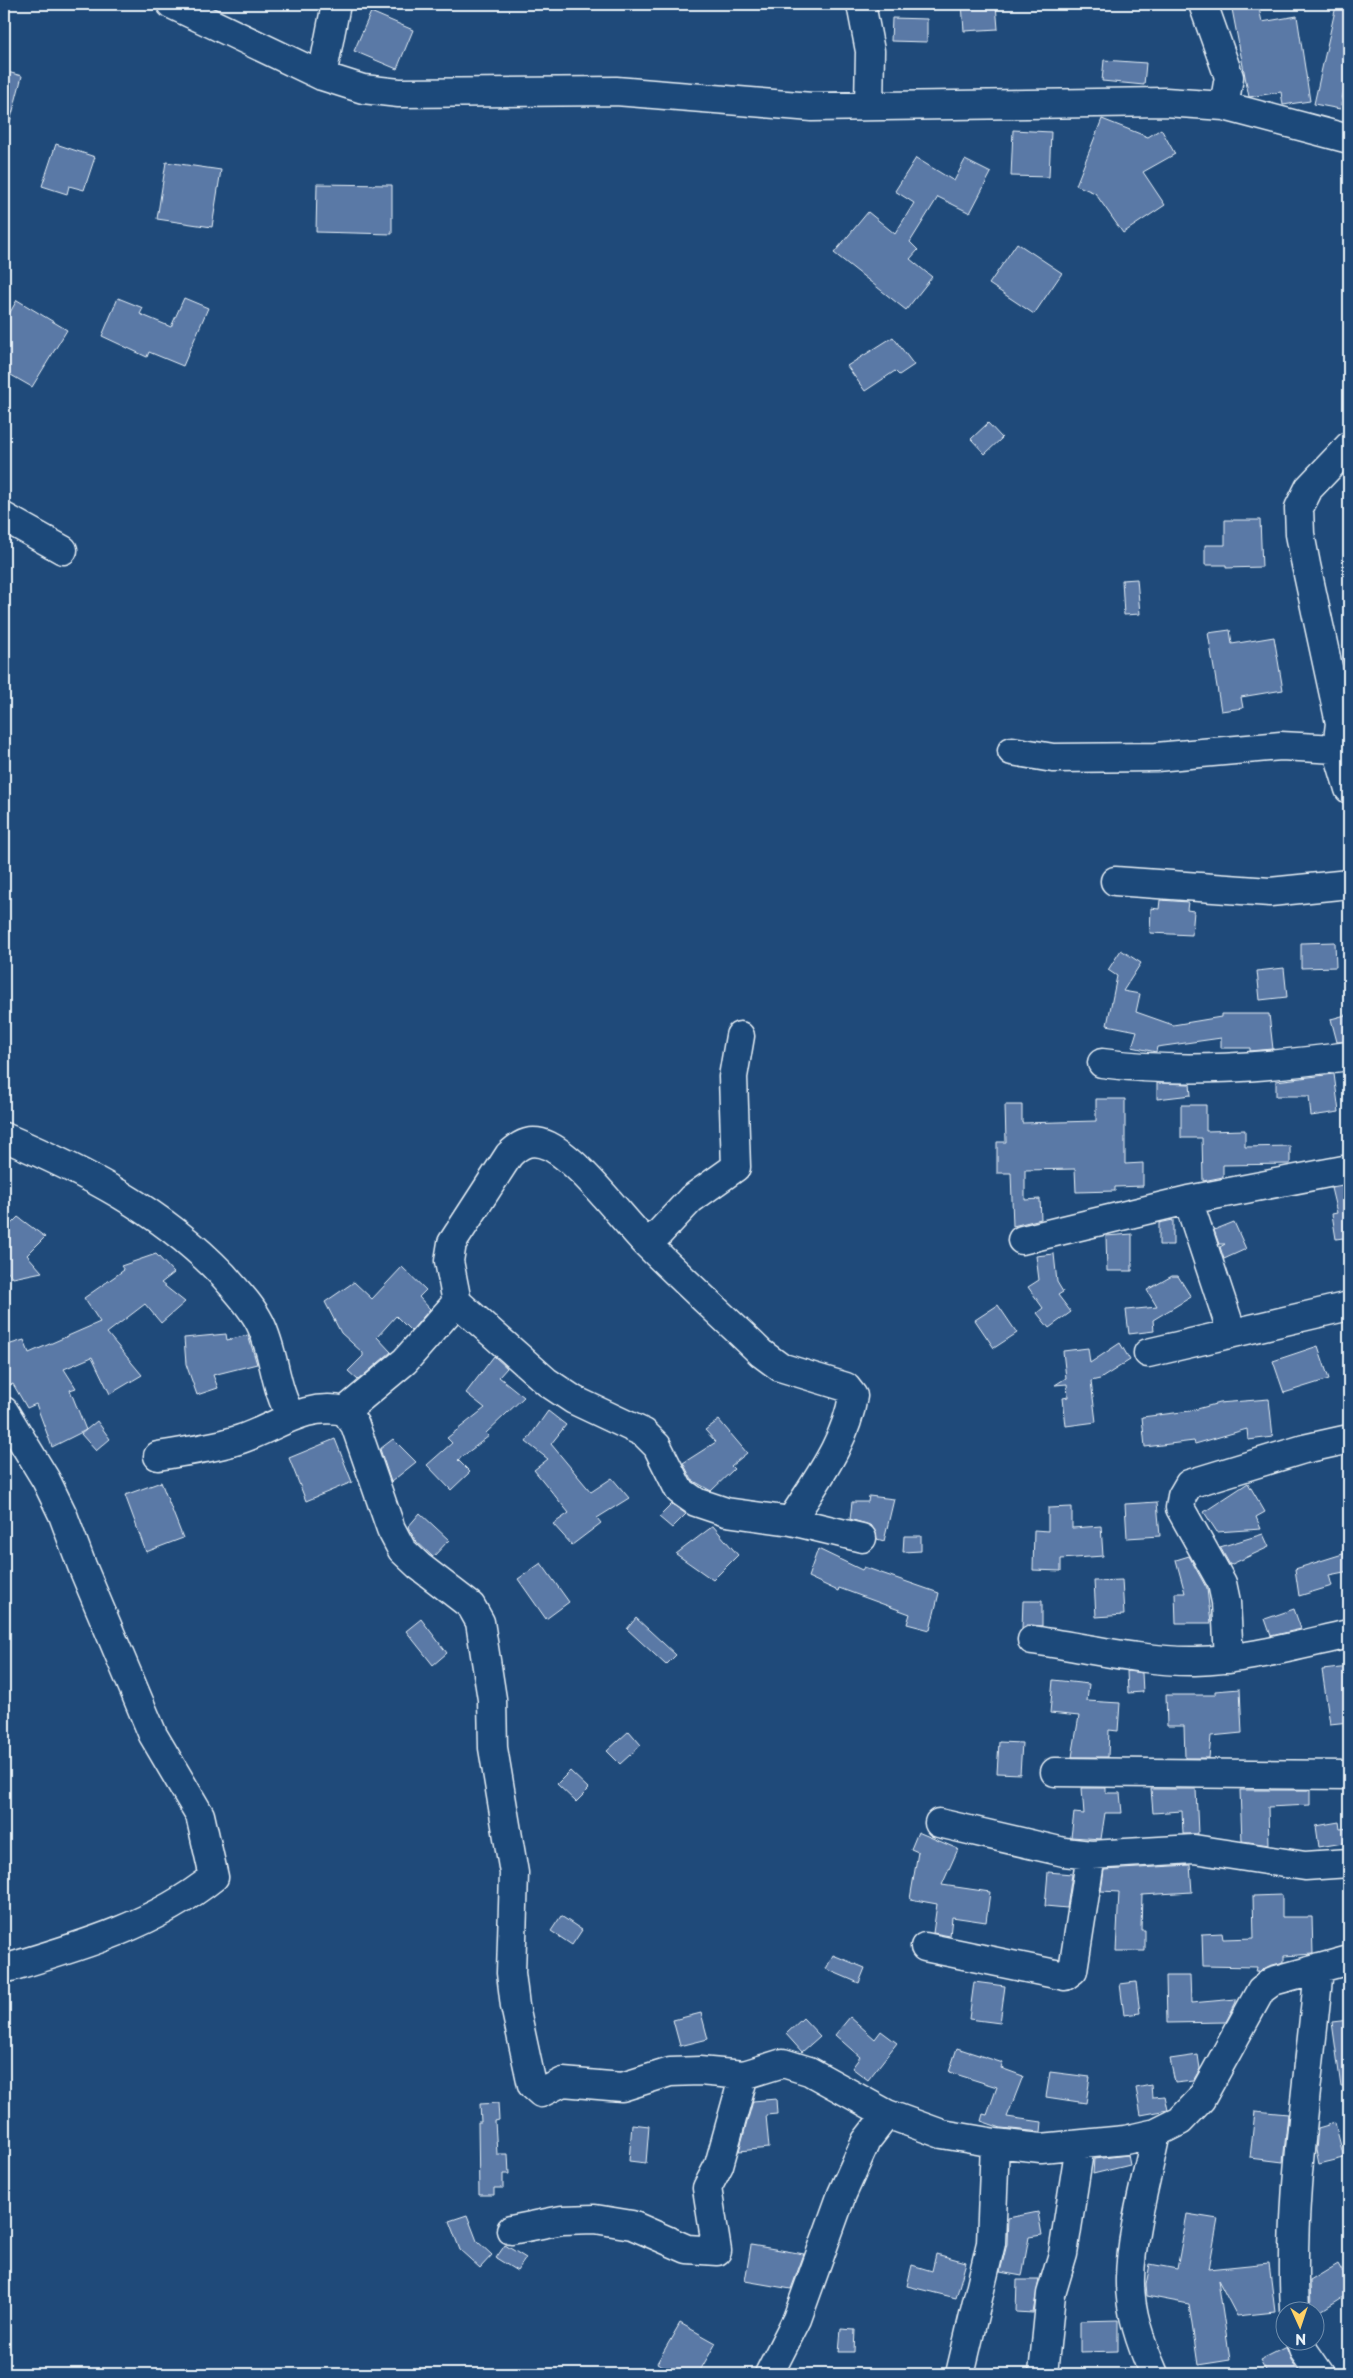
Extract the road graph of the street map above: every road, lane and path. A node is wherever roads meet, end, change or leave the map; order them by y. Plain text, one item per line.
1 (171, 4) edge
2 (336, 4) edge
3 (861, 4) edge
4 (1203, 4) edge
5 (322, 76) junction
6 (869, 106) junction
7 (1224, 106) junction
8 (1349, 139) edge
9 (1349, 446) edge
10 (4, 517) edge
11 (63, 550) dead end
12 (1342, 731) edge
13 (1012, 751) dead end
14 (1349, 789) edge
15 (1115, 881) dead end
16 (1349, 884) edge
17 (740, 1036) dead end
18 (1349, 1056) edge
19 (1102, 1063) dead end
20 (4, 1136) edge
21 (1349, 1169) edge
22 (1188, 1200) junction
23 (1022, 1240) dead end
24 (648, 1245) junction
25 (457, 1302) junction
26 (1349, 1306) edge
27 (1232, 1333) junction
28 (1148, 1353) dead end
29 (345, 1410) junction
30 (4, 1411) edge
31 (291, 1416) junction
32 (1349, 1439) edge
33 (158, 1456) dead end
34 (791, 1521) junction
35 (862, 1538) dead end
36 (1349, 1634) edge
37 (1032, 1640) dead end
38 (1229, 1659) junction
39 (1055, 1772) dead end
40 (1349, 1775) edge
41 (939, 1823) dead end
42 (1090, 1855) junction
43 (1349, 1863) edge
44 (925, 1947) dead end
45 (1349, 1960) edge
46 (1319, 1968) junction
47 (4, 1969) edge
48 (744, 2075) junction
49 (887, 2114) junction
50 (1156, 2133) junction
51 (995, 2143) junction
52 (1080, 2145) junction
53 (511, 2230) dead end
54 (1295, 2300) edge
55 (1304, 2350) edge
56 (769, 2374) edge
57 (960, 2374) edge
58 (1043, 2374) edge
59 (1154, 2374) edge
60 (1320, 2374) edge

1 - 5 street
2 - 5 street
3 - 6 street
4 - 7 street
5 - 6 street
6 - 7 street
7 - 8 street
9 - 12 street
10 - 11 street
12 - 13 street
12 - 14 street
15 - 16 street
17 - 24 street
18 - 19 street
20 - 31 street
21 - 22 street
22 - 23 street
22 - 27 street
24 - 25 street
24 - 34 street
25 - 29 street
25 - 34 street
26 - 27 street
27 - 28 street
29 - 31 street
29 - 48 street
30 - 47 street
31 - 33 street
32 - 38 street
34 - 35 street
36 - 38 street
37 - 38 street
39 - 40 street
41 - 42 street
42 - 43 street
42 - 44 street
45 - 46 street
46 - 50 street
46 - 54 street
48 - 49 street
48 - 53 street
49 - 51 street
49 - 56 street
50 - 52 street
50 - 59 street
51 - 52 street
51 - 57 street
52 - 58 street
55 - 60 street

